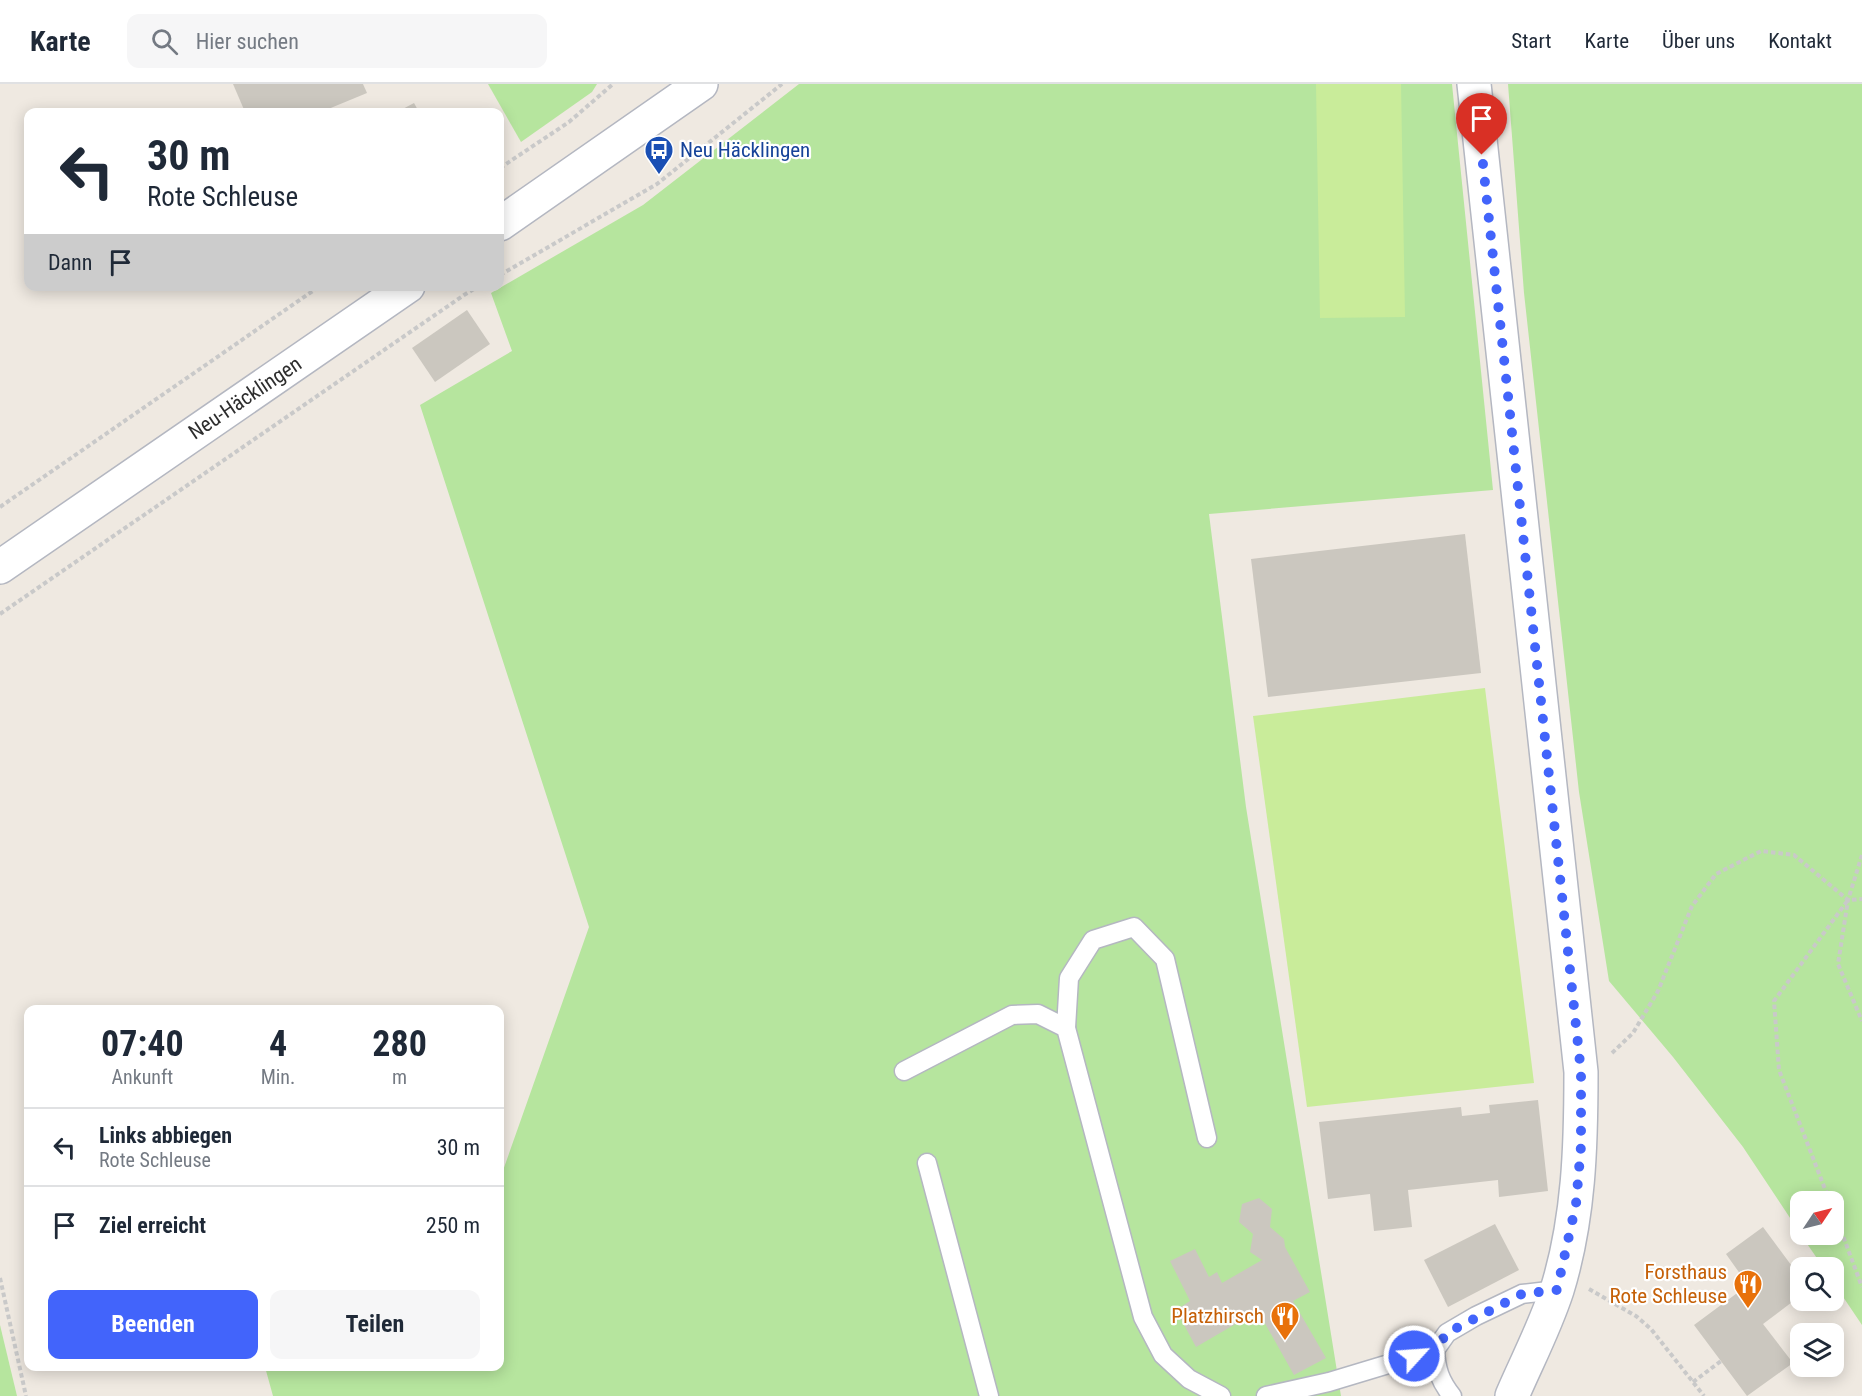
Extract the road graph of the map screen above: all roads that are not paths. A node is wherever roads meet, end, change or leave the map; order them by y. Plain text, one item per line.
1 (701, 84) edge
2 (1474, 84) edge
3 (504, 221) edge
4 (401, 291) edge
5 (81, 510) junction
6 (0, 544) edge
7 (0, 567) edge
8 (1066, 1028) junction
9 (904, 1071) dead end
10 (1207, 1138) dead end
11 (927, 1163) dead end
12 (1570, 1288) junction
13 (1435, 1350) junction
14 (989, 1396) edge
15 (1221, 1396) edge
16 (1266, 1396) edge
17 (1452, 1396) edge
18 (1512, 1396) edge

1 - 3 street
2 - 12 street
4 - 5 street, Neu-Häcklingen
5 - 6 street, Neu-Häcklingen
5 - 7 street, Neu-Häcklingen
8 - 9 lane
8 - 10 lane
8 - 15 lane
11 - 14 lane
12 - 13 lane
12 - 18 street
13 - 16 lane
13 - 17 lane

